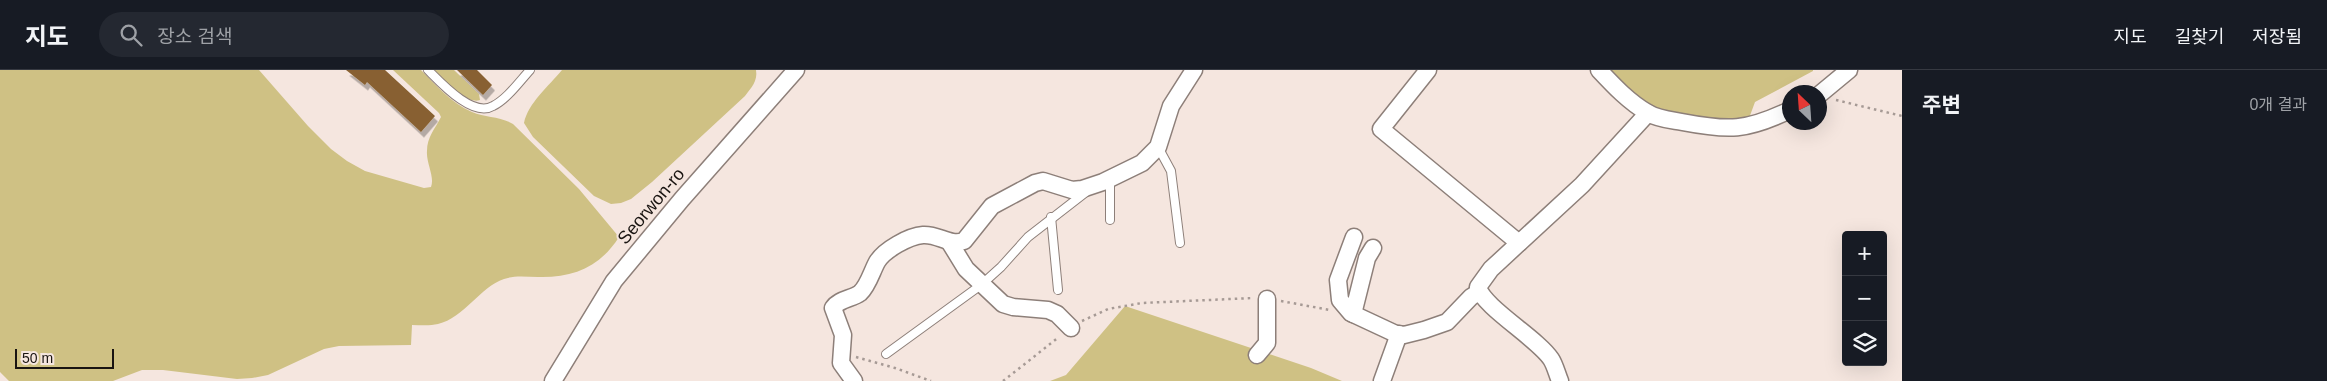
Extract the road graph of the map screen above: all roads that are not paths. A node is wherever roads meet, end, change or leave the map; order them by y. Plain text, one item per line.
1 (428, 70) edge
2 (530, 70) edge
3 (796, 70) edge
4 (1194, 70) edge
5 (1428, 70) edge
6 (1599, 70) edge
7 (1849, 70) edge
8 (1827, 93) edge
9 (1648, 113) junction
10 (1782, 113) edge
11 (1158, 147) junction
12 (1110, 179) junction
13 (1094, 185) junction
14 (1051, 217) junction
15 (1110, 220) dead end
16 (1354, 237) dead end
17 (1180, 243) dead end
18 (1519, 243) junction
19 (950, 244) junction
20 (1373, 248) dead end
21 (981, 284) junction
22 (1058, 290) dead end
23 (1479, 292) junction
24 (1267, 299) road end
25 (1354, 314) junction
26 (1071, 328) road end
27 (1399, 334) junction
28 (886, 354) dead end
29 (1257, 355) dead end
30 (553, 381) edge
31 (854, 381) edge
32 (1382, 381) edge
33 (1560, 381) edge

1 - 2 lane
3 - 30 street, Seorwon-ro
4 - 11 street
5 - 18 street
6 - 9 street
7 - 8 street
9 - 10 street
9 - 18 street
11 - 12 street
11 - 17 lane
12 - 13 street
12 - 15 lane
13 - 14 lane
13 - 19 street
14 - 21 lane
14 - 22 lane
16 - 25 street
18 - 23 street
19 - 21 street
19 - 31 street
20 - 25 street
21 - 26 street
21 - 28 lane
23 - 27 street
23 - 33 street
24 - 29 street
25 - 27 street
27 - 32 street

